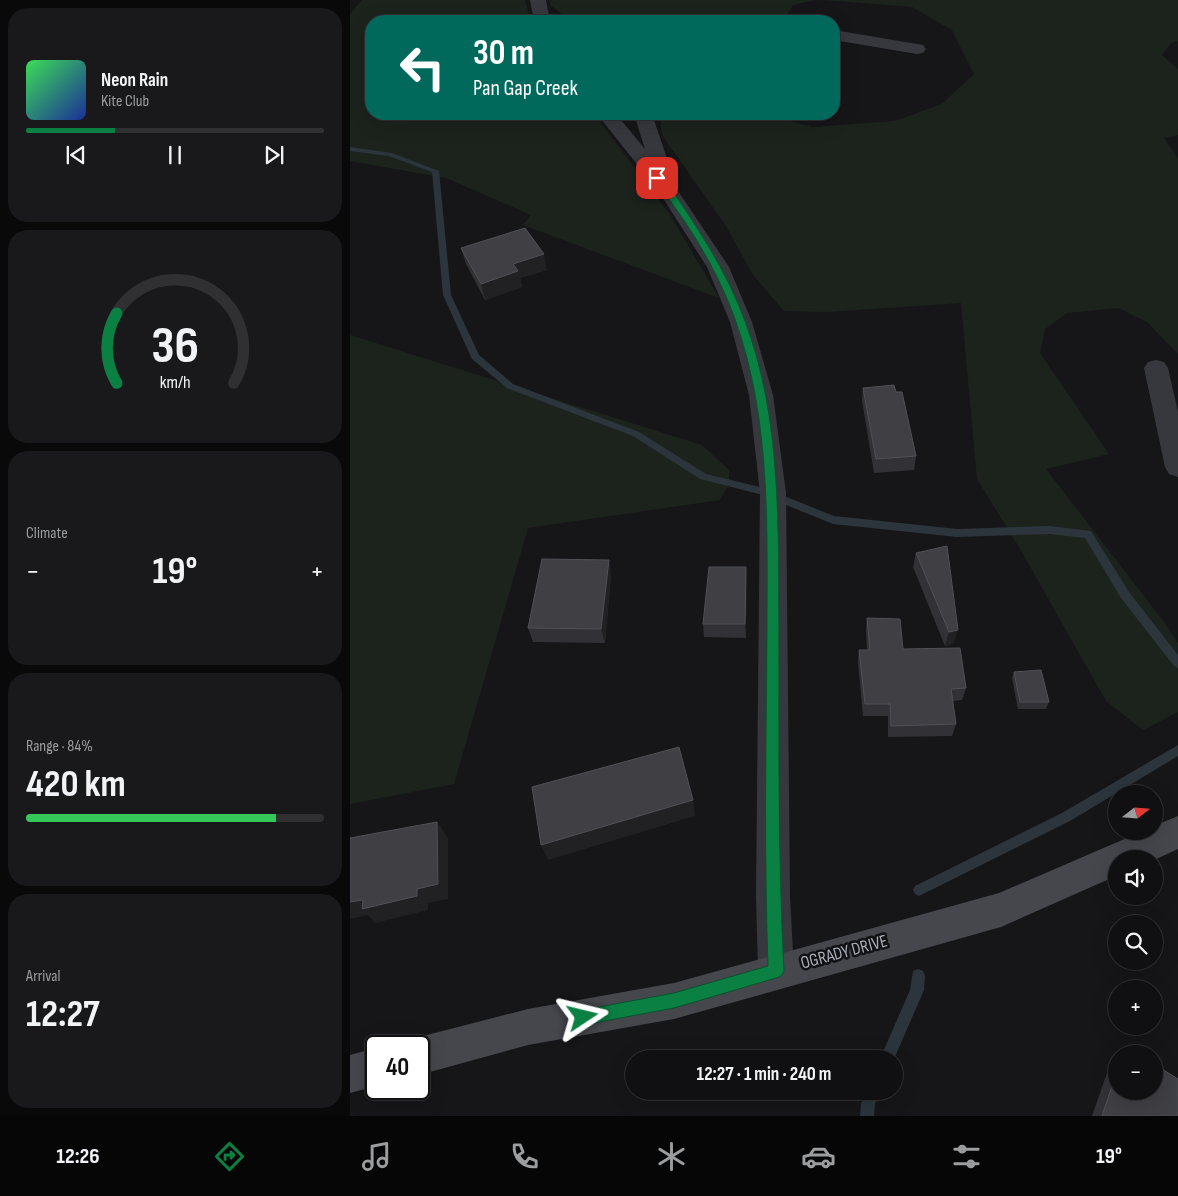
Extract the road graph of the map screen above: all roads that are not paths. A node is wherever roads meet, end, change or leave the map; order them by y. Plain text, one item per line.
1 (538, 0) edge
2 (541, 15) edge
3 (840, 35) edge
4 (917, 49) dead end
5 (611, 120) edge
6 (645, 120) edge
7 (667, 189) junction
8 (1156, 368) dead end
9 (1178, 467) edge
10 (1178, 832) edge
11 (1137, 850) edge
12 (1108, 863) edge
13 (776, 971) junction
14 (430, 1053) edge
15 (365, 1070) edge
16 (350, 1074) edge

1 - 2 street
3 - 4 street
5 - 7 street
6 - 7 street
7 - 13 street
8 - 9 street
10 - 11 street, OGRADY DRIVE
12 - 13 street, OGRADY DRIVE
13 - 14 street, OGRADY DRIVE
15 - 16 street

